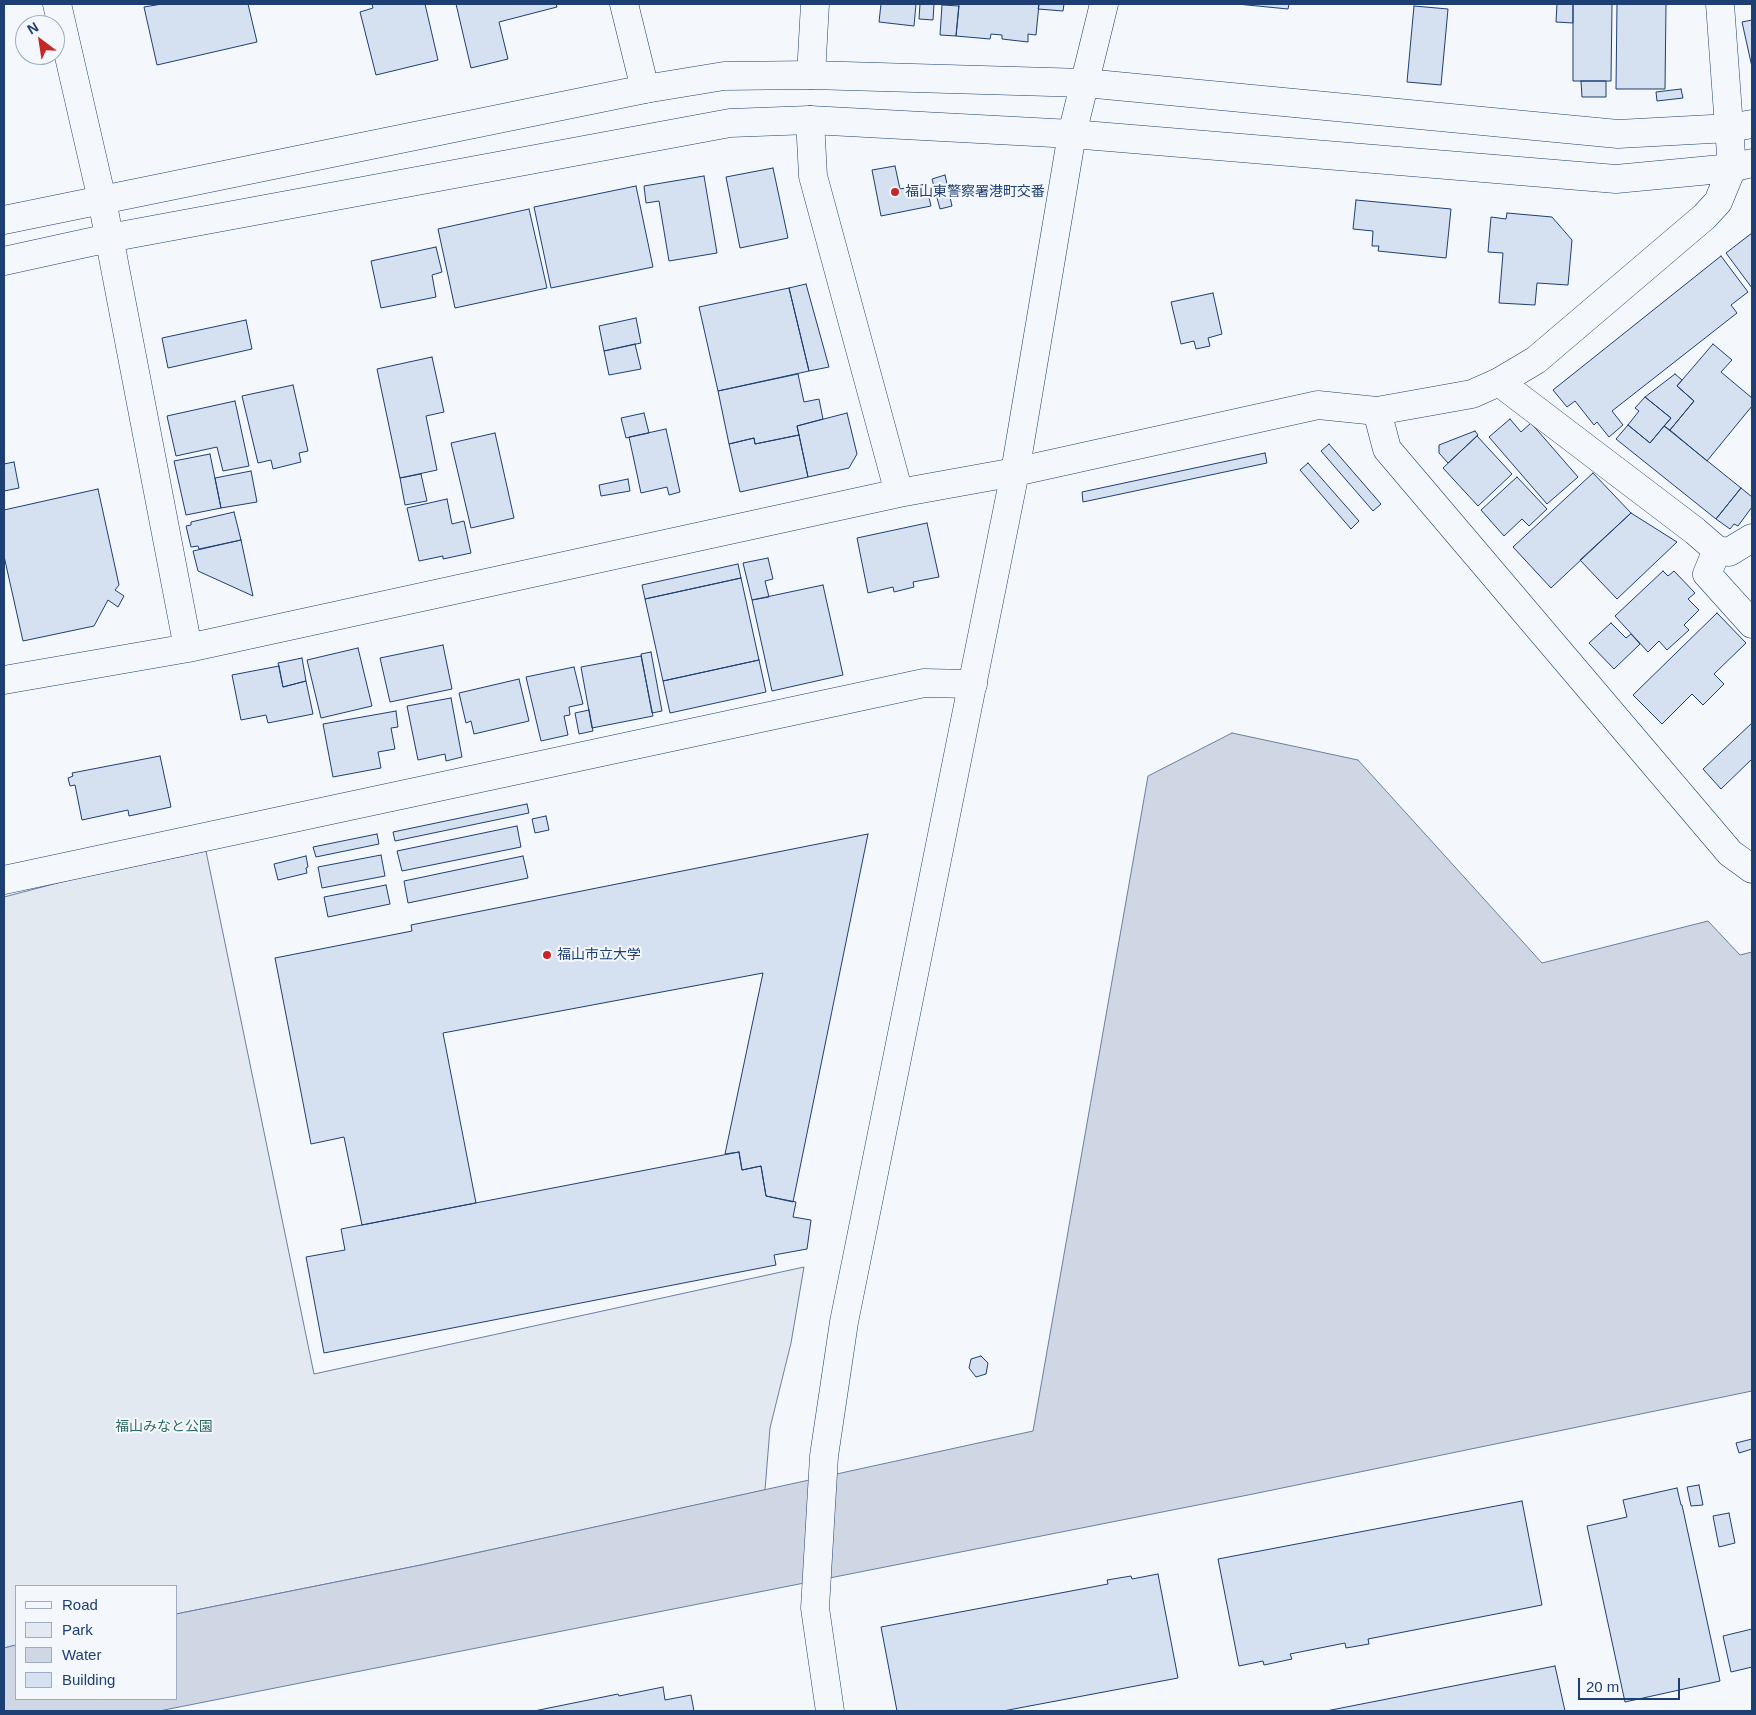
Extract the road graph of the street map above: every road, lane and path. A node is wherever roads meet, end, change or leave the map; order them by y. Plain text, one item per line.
1 (57, 4) edge
2 (624, 4) edge
3 (815, 4) edge
4 (1104, 4) edge
5 (1720, 4) edge
6 (811, 75) junction
7 (1085, 83) junction
8 (645, 89) junction
9 (810, 120) junction
10 (1741, 126) edge
11 (1072, 134) junction
12 (1742, 165) edge
13 (102, 200) junction
14 (4, 220) edge
15 (109, 238) junction
16 (4, 261) edge
17 (1499, 382) junction
18 (1376, 411) junction
19 (1015, 472) junction
20 (899, 493) junction
21 (1752, 538) edge
22 (1717, 550) junction
23 (1752, 624) edge
24 (188, 648) junction
25 (4, 680) edge
26 (974, 684) junction
27 (1752, 869) edge
28 (4, 880) edge
29 (830, 1711) edge

1 - 13 street
2 - 8 street
3 - 6 street
4 - 7 street
5 - 10 street
6 - 7 street
6 - 8 street
7 - 10 street
7 - 11 street
8 - 13 street
9 - 11 street
9 - 15 street
9 - 20 street
10 - 12 street
11 - 12 street
11 - 19 street
12 - 17 street
13 - 14 street
13 - 15 street
15 - 16 street
15 - 24 street
17 - 18 street
17 - 22 street
18 - 19 street
18 - 27 street
19 - 20 street
19 - 26 street
20 - 24 street
21 - 22 street
22 - 23 street
24 - 25 street
26 - 28 street
26 - 29 street

